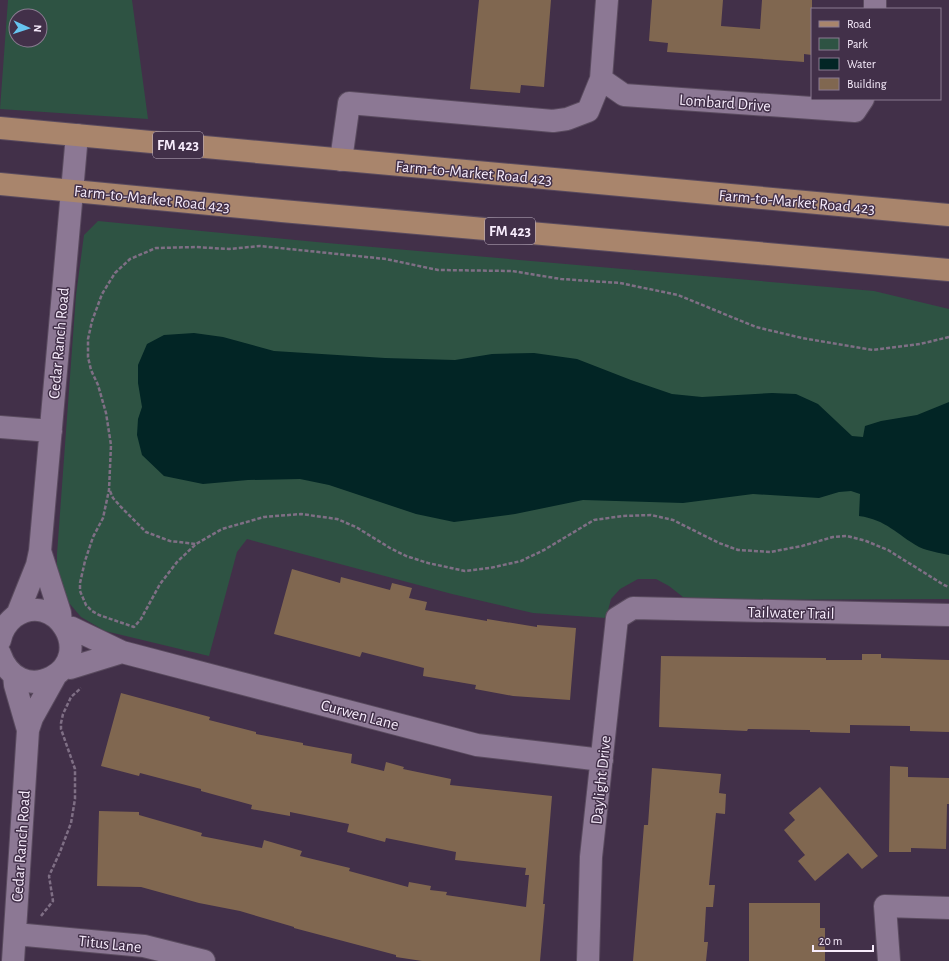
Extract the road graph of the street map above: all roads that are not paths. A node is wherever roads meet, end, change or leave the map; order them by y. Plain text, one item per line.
1 (607, 0) edge
2 (601, 79) junction
3 (859, 105) edge
4 (0, 128) edge
5 (77, 135) junction
6 (340, 160) junction
7 (0, 184) edge
8 (71, 190) junction
9 (949, 215) edge
10 (949, 270) edge
11 (0, 426) edge
12 (51, 431) junction
13 (40, 551) junction
14 (633, 608) joint
15 (949, 615) edge
16 (9, 618) edge
17 (63, 625) junction
18 (0, 640) edge
19 (122, 652) junction
20 (5, 666) edge
21 (60, 671) junction
22 (28, 730) junction
23 (602, 760) junction
24 (949, 908) edge
25 (15, 934) junction
26 (13, 961) edge
27 (204, 961) edge
28 (588, 961) edge
29 (889, 961) edge

1 - 2 street
2 - 3 street, Lombard Drive
2 - 6 street
4 - 5 main road, Farm-to-Market Road 423 / FM 423
5 - 6 main road, Farm-to-Market Road 423 / FM 423
5 - 8 street, Cedar Ranch Road
6 - 9 main road, Farm-to-Market Road 423 / FM 423
7 - 8 main road, Farm-to-Market Road 423 / FM 423
8 - 10 main road, Farm-to-Market Road 423 / FM 423
8 - 12 street, Cedar Ranch Road
11 - 12 street
12 - 13 street, Cedar Ranch Road
13 - 16 street, Cedar Ranch Road
13 - 17 street, Cedar Ranch Road
14 - 15 street, Tailwater Trail
14 - 23 street, Daylight Drive
16 - 17 street, Curwen Lane
16 - 18 street, Cedar Ranch Road
17 - 19 street, Curwen Lane
17 - 21 street, Cedar Ranch Road
19 - 21 street
19 - 23 street, Curwen Lane
20 - 21 street
20 - 22 street, Cedar Ranch Road
21 - 22 street, Cedar Ranch Road
22 - 25 street, Cedar Ranch Road
23 - 28 street, Daylight Drive
24 - 29 street
25 - 26 street, Cedar Ranch Road
25 - 27 street, Titus Lane

